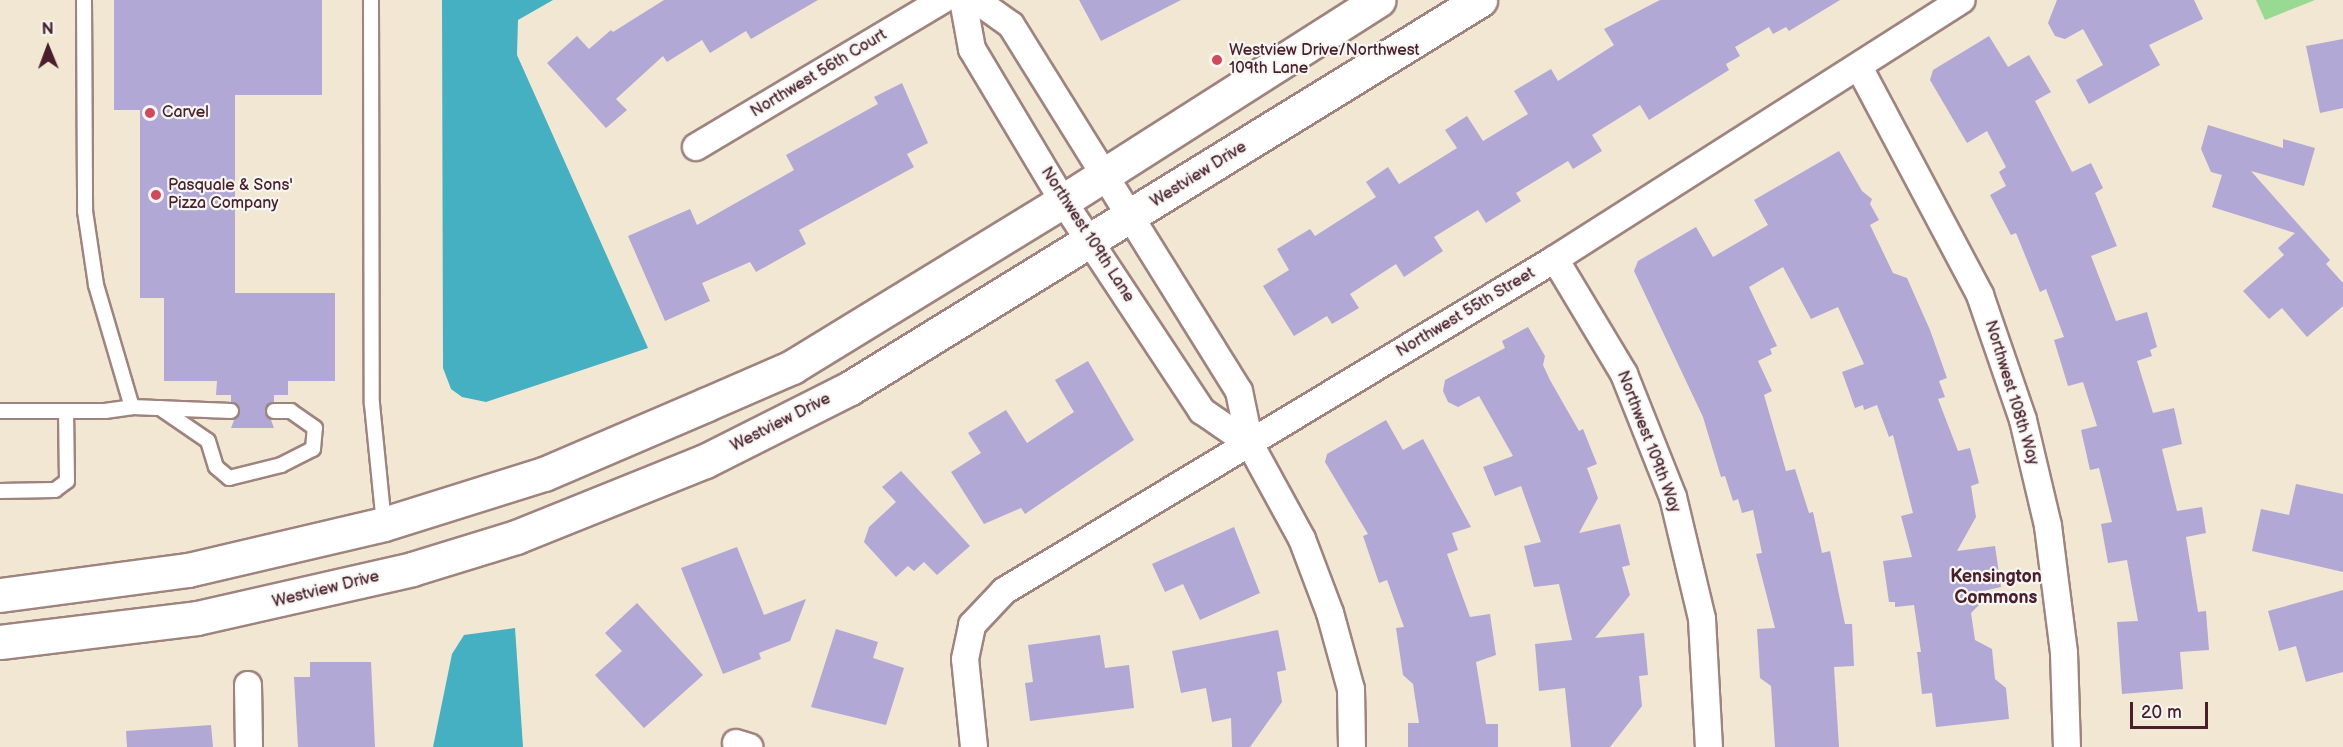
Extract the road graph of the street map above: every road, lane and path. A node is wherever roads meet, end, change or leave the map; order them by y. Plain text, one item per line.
1 (84, 0) edge
2 (371, 0) edge
3 (943, 0) edge
4 (963, 0) edge
5 (976, 0) edge
6 (1378, 0) edge
7 (1480, 0) edge
8 (1961, 0) edge
9 (1859, 67) junction
10 (696, 147) dead end
11 (1103, 175) junction
12 (1063, 201) junction
13 (1131, 218) junction
14 (1090, 241) junction
15 (1555, 259) junction
16 (132, 407) junction
17 (160, 408) junction
18 (0, 411) edge
19 (231, 411) dead end
20 (274, 411) dead end
21 (66, 412) junction
22 (1250, 444) junction
23 (0, 491) edge
24 (384, 524) junction
25 (0, 595) edge
26 (0, 642) edge
27 (248, 685) dead end
28 (249, 747) edge
29 (974, 747) edge
30 (1352, 747) edge
31 (1709, 747) edge
32 (2067, 747) edge

1 - 16 lane
2 - 24 lane
3 - 10 street, Northwest 56th Court
4 - 12 street, Northwest 109th Lane
5 - 11 street, Northwest 109th Lane
6 - 11 street
7 - 13 street, Westview Drive
8 - 9 street, Northwest 55th Street
9 - 15 street, Northwest 55th Street
9 - 32 street, Northwest 108th Way
11 - 12 street
11 - 13 street, Northwest 109th Lane
12 - 14 street, Northwest 109th Lane
12 - 24 street
13 - 14 street, Westview Drive
13 - 22 street, Northwest 109th Lane
14 - 22 street, Northwest 109th Lane
14 - 26 street, Westview Drive
15 - 22 street, Northwest 55th Street
15 - 31 street, Northwest 109th Way
16 - 17 lane
16 - 21 lane
17 - 19 lane
17 - 20 lane
18 - 21 lane
21 - 23 lane
22 - 29 street, Northwest 55th Street
22 - 30 street, Northwest 109th Lane
24 - 25 street
27 - 28 street

